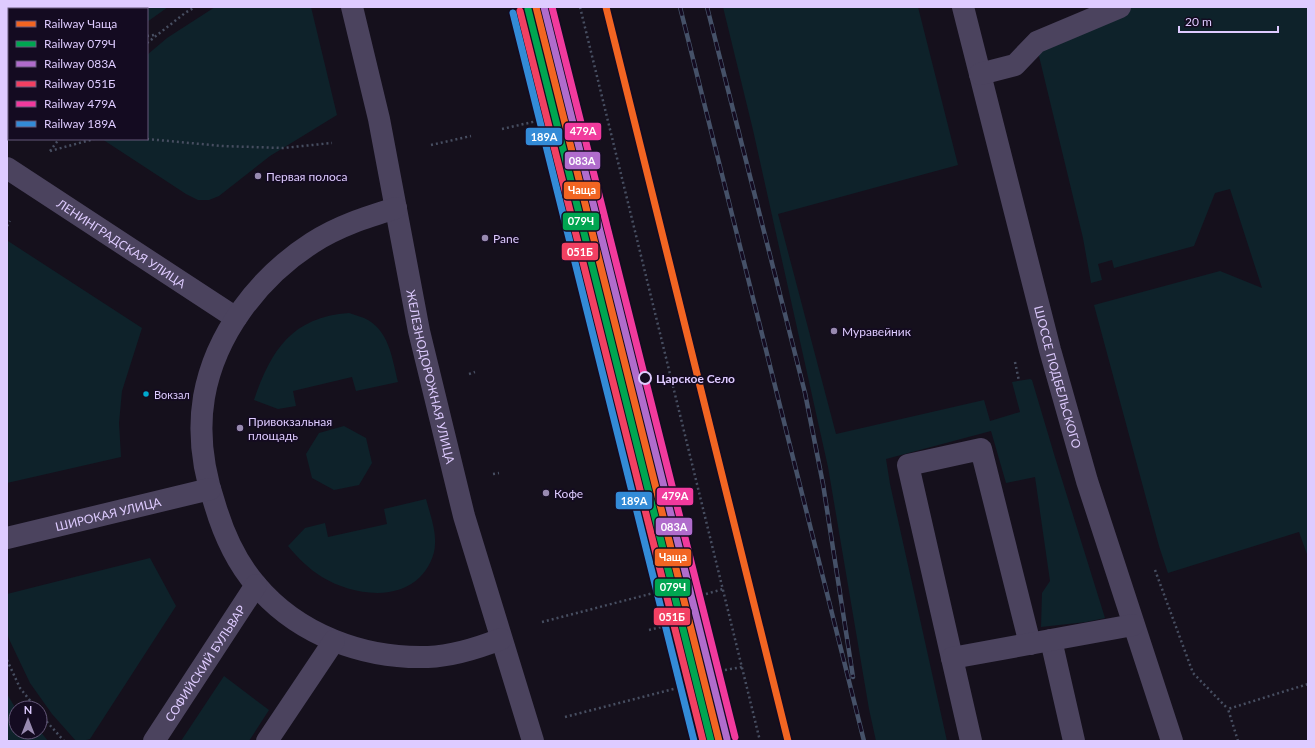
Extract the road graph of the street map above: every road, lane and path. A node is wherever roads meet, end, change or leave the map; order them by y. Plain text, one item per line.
1 (186, 7) edge
2 (195, 7) edge
3 (352, 7) edge
4 (580, 7) edge
5 (963, 7) edge
6 (1120, 7) edge
7 (185, 13) junction
8 (156, 35) junction
9 (148, 36) edge
10 (148, 42) edge
11 (980, 74) junction
12 (550, 118) dead end
13 (502, 129) dead end
14 (471, 136) dead end
15 (148, 139) edge
16 (58, 140) edge
17 (90, 140) edge
18 (332, 142) dead end
19 (431, 145) dead end
20 (7, 168) edge
21 (396, 208) junction
22 (7, 222) edge
23 (7, 226) edge
24 (236, 318) junction
25 (1016, 362) dead end
26 (475, 372) dead end
27 (469, 374) dead end
28 (1019, 381) dead end
29 (499, 473) dead end
30 (493, 474) dead end
31 (210, 489) junction
32 (7, 538) edge
33 (1155, 570) dead end
34 (256, 585) junction
35 (670, 590) dead end
36 (723, 590) junction
37 (706, 594) dead end
38 (542, 622) dead end
39 (678, 623) dead end
40 (1134, 626) junction
41 (649, 630) dead end
42 (501, 639) junction
43 (1051, 640) junction
44 (334, 641) junction
45 (1030, 644) junction
46 (952, 658) junction
47 (7, 660) edge
48 (742, 667) junction
49 (725, 670) dead end
50 (693, 684) dead end
51 (1308, 684) edge
52 (30, 700) edge
53 (1228, 709) junction
54 (565, 717) dead end
55 (48, 723) edge
56 (64, 741) edge
57 (154, 741) edge
58 (267, 741) edge
59 (533, 741) edge
60 (760, 741) edge
61 (971, 741) edge
62 (1074, 741) edge
63 (1172, 741) edge
64 (1238, 741) edge

1 - 7 path
2 - 7 path
3 - 21 street, ЖЕЛЕЗНОДОРОЖНАЯ УЛИЦА
4 - 36 path
5 - 11 street, ШОССЕ ПОДБЕЛЬСКОГО
6 - 11 street
7 - 8 path
8 - 9 path
8 - 10 path
11 - 40 street, ШОССЕ ПОДБЕЛЬСКОГО
12 - 13 path
14 - 19 path
15 - 18 path
16 - 17 path
20 - 24 street, ЛЕНИНГРАДСКАЯ УЛИЦА
21 - 24 street
21 - 42 street, ЖЕЛЕЗНОДОРОЖНАЯ УЛИЦА
22 - 23 path
24 - 31 street
25 - 28 path
26 - 27 path
29 - 30 path
31 - 32 street, ШИРОКАЯ УЛИЦА
31 - 34 street
33 - 53 path
34 - 44 street
34 - 57 street, СОФИЙСКИЙ БУЛЬВАР
35 - 38 path
36 - 37 path
36 - 48 path
39 - 41 path
40 - 43 street
40 - 63 street, ШОССЕ ПОДБЕЛЬСКОГО
42 - 44 street
42 - 59 street, ЖЕЛЕЗНОДОРОЖНАЯ УЛИЦА
43 - 45 street
43 - 62 street
44 - 58 street
45 - 46 street
45 - 46 street
46 - 61 street
47 - 52 path
48 - 49 path
48 - 60 path
50 - 54 path
51 - 53 path
53 - 64 path
55 - 56 path

